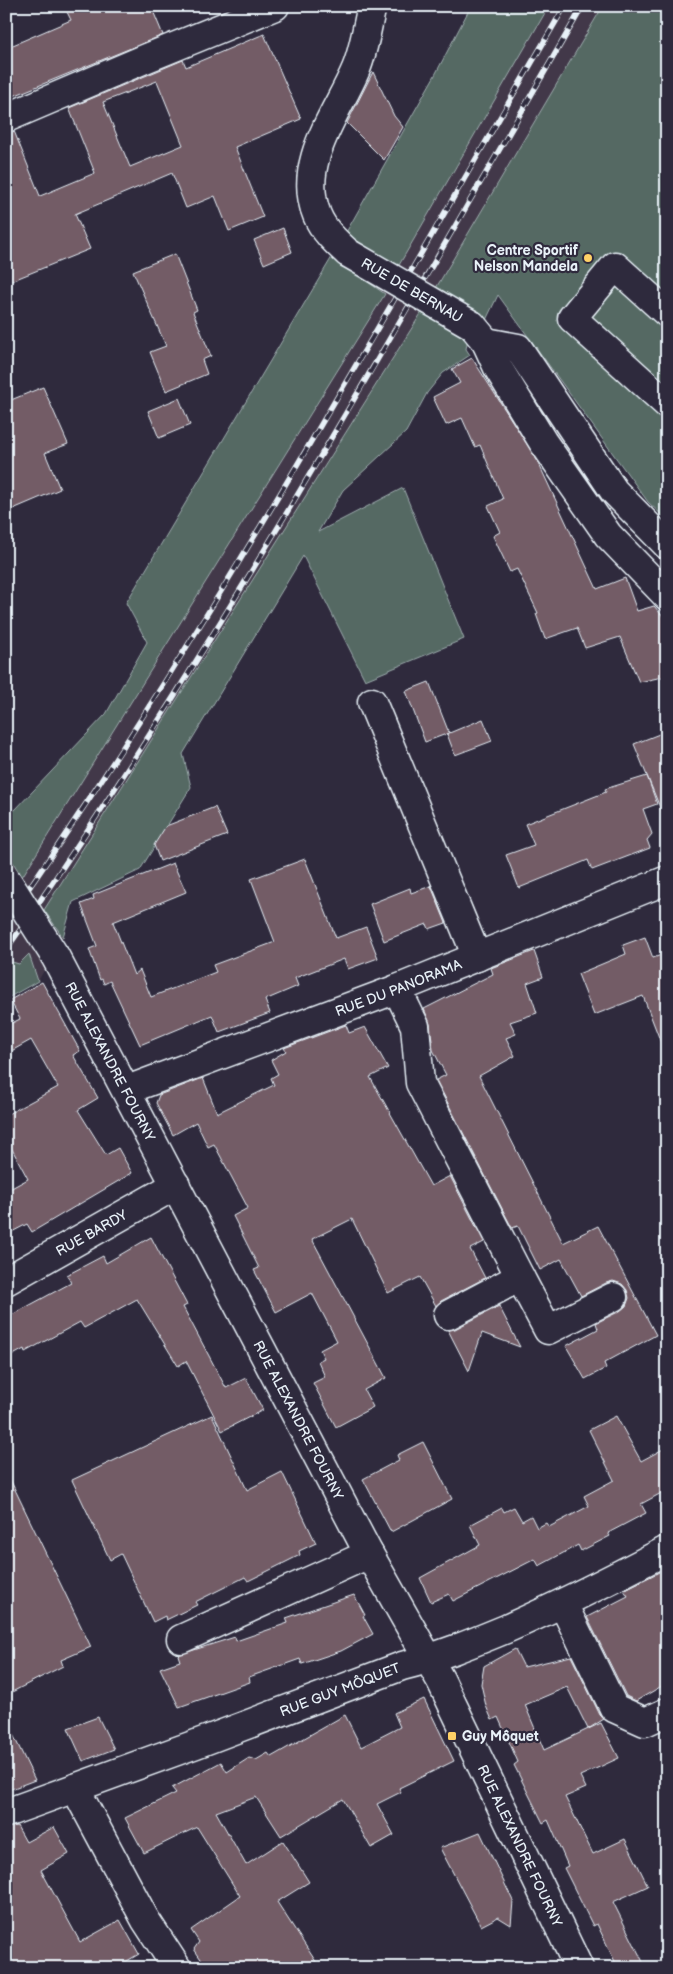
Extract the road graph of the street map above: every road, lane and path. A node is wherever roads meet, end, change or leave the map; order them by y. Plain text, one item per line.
1 (275, 6) edge
2 (372, 6) edge
3 (6, 118) edge
4 (667, 313) edge
5 (479, 334) junction
6 (667, 404) edge
7 (667, 545) edge
8 (667, 596) edge
9 (372, 702) dead end
10 (6, 879) edge
11 (667, 880) edge
12 (477, 957) junction
13 (398, 989) junction
14 (127, 1090) junction
15 (176, 1185) junction
16 (520, 1277) junction
17 (6, 1281) edge
18 (614, 1297) dead end
19 (448, 1315) dead end
20 (667, 1550) edge
21 (370, 1554) junction
22 (563, 1604) junction
23 (181, 1639) dead end
24 (429, 1659) junction
25 (667, 1712) edge
26 (75, 1788) junction
27 (6, 1813) edge
28 (178, 1968) edge
29 (579, 1968) edge

1 - 3 street
2 - 5 street, RUE DE BERNAU, bridge
4 - 6 street
5 - 7 street, RUE DE BERNAU
5 - 8 street
9 - 12 street
10 - 14 street, RUE ALEXANDRE FOURNY, bridge
11 - 12 street, RUE DU PANORAMA
12 - 13 street, RUE DU PANORAMA
13 - 14 street, RUE DU PANORAMA
13 - 16 street
14 - 15 street, RUE ALEXANDRE FOURNY
15 - 17 street, RUE BARDY
15 - 21 street, RUE ALEXANDRE FOURNY
16 - 18 street
16 - 19 street
20 - 22 street, RUE GUY MÔQUET
21 - 23 street
21 - 24 street, RUE ALEXANDRE FOURNY
22 - 24 street, RUE GUY MÔQUET
22 - 25 street
24 - 26 street, RUE GUY MÔQUET
24 - 29 street, RUE ALEXANDRE FOURNY
26 - 27 street, RUE GUY MÔQUET
26 - 28 street

